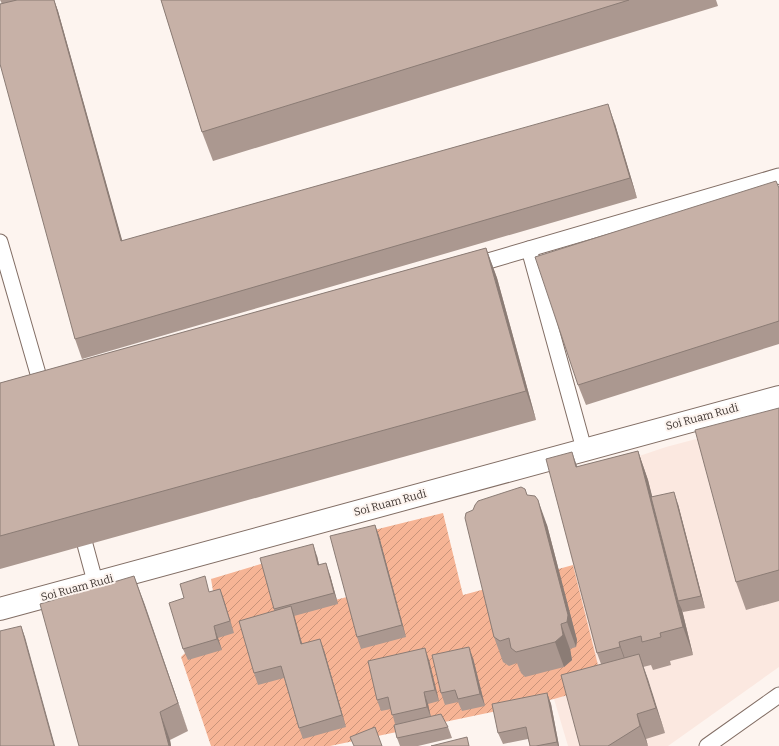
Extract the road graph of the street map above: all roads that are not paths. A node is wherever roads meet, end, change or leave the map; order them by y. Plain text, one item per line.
1 (779, 176) edge
2 (0, 242) edge
3 (529, 249) junction
4 (454, 271) edge
5 (5, 274) edge
6 (56, 381) edge
7 (34, 387) junction
8 (779, 397) edge
9 (46, 402) edge
10 (584, 450) junction
11 (77, 514) edge
12 (97, 583) junction
13 (0, 609) edge
14 (779, 695) edge
15 (707, 746) edge

1 - 3 lane
2 - 5 lane
3 - 4 lane
3 - 10 lane
5 - 7 lane
6 - 7 lane
7 - 9 lane
8 - 10 street, Soi Ruam Rudi
10 - 12 street, Soi Ruam Rudi
11 - 12 lane
12 - 13 street, Soi Ruam Rudi
14 - 15 lane

